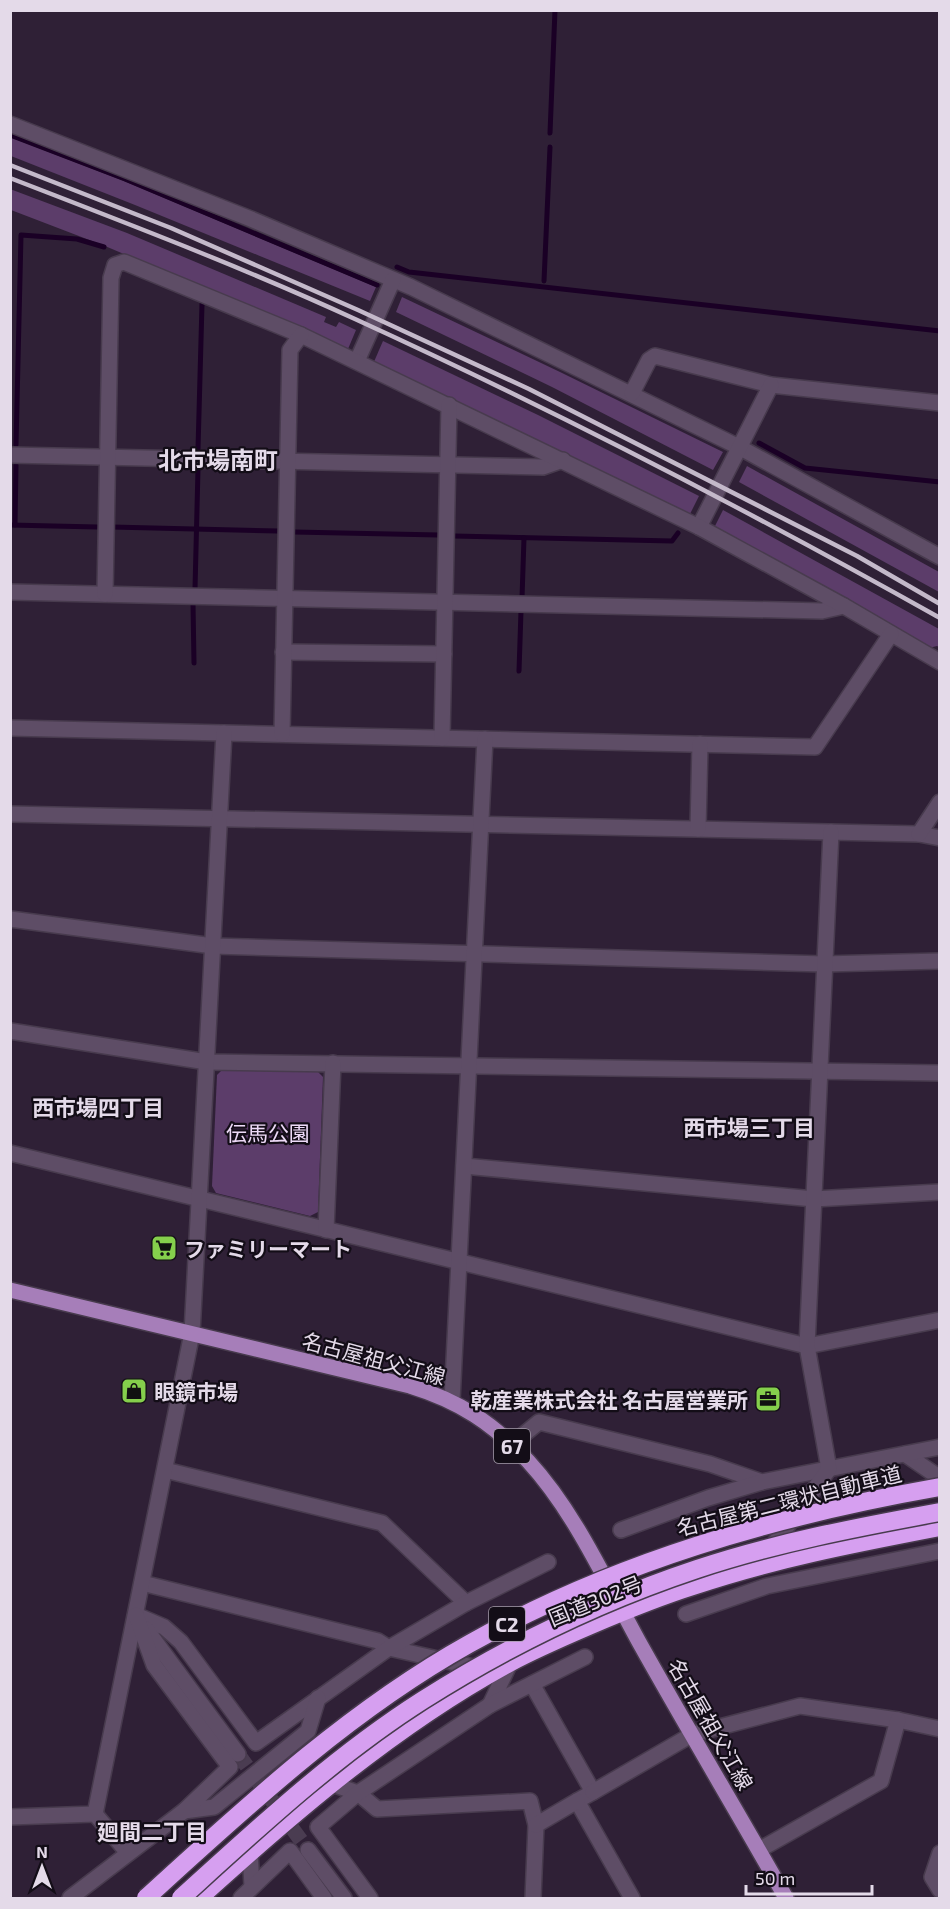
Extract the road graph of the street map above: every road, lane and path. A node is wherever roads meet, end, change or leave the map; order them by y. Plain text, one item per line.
1 (10, 124) edge
2 (393, 280) junction
3 (301, 335) junction
4 (357, 361) junction
5 (771, 385) junction
6 (632, 393) junction
7 (939, 403) edge
8 (449, 405) junction
9 (739, 447) junction
10 (10, 455) edge
11 (107, 457) junction
12 (563, 460) junction
13 (288, 461) junction
14 (448, 465) junction
15 (699, 526) junction
16 (939, 553) edge
17 (10, 592) edge
18 (105, 594) junction
19 (285, 598) junction
20 (445, 602) junction
21 (844, 606) junction
22 (891, 634) junction
23 (283, 652) junction
24 (444, 654) junction
25 (939, 662) edge
26 (10, 728) edge
27 (224, 733) junction
28 (282, 734) junction
29 (442, 738) junction
30 (485, 739) junction
31 (700, 744) junction
32 (939, 802) edge
33 (10, 814) edge
34 (220, 818) junction
35 (481, 824) junction
36 (698, 829) junction
37 (831, 832) junction
38 (919, 834) junction
39 (939, 838) edge
40 (10, 919) edge
41 (213, 946) junction
42 (474, 954) junction
43 (939, 961) edge
44 (824, 964) junction
45 (10, 1031) edge
46 (207, 1062) junction
47 (333, 1063) junction
48 (469, 1065) junction
49 (820, 1071) junction
50 (939, 1072) edge
51 (10, 1153) edge
52 (464, 1166) junction
53 (939, 1192) edge
54 (814, 1198) junction
55 (200, 1199) junction
56 (326, 1230) junction
57 (460, 1262) junction
58 (10, 1290) edge
59 (939, 1320) edge
60 (192, 1334) junction
61 (807, 1346) junction
62 (452, 1401) junction
63 (511, 1445) junction
64 (939, 1448) edge
65 (905, 1454) junction
66 (829, 1469) junction
67 (165, 1470) junction
68 (939, 1478) edge
69 (762, 1482) junction
70 (939, 1487) edge
71 (939, 1512) edge
72 (939, 1527) edge
73 (621, 1530) dead end
74 (939, 1551) edge
75 (799, 1557) junction
76 (548, 1562) dead end
77 (758, 1567) junction
78 (826, 1573) junction
79 (142, 1583) junction
80 (466, 1603) junction
81 (622, 1612) junction
82 (686, 1614) dead end
83 (136, 1615) junction
84 (389, 1648) junction
85 (585, 1657) dead end
86 (502, 1667) junction
87 (532, 1684) junction
88 (318, 1698) junction
89 (490, 1705) junction
90 (898, 1720) junction
91 (939, 1729) edge
92 (693, 1734) junction
93 (238, 1754) tunnel mouth
94 (332, 1785) junction
95 (593, 1792) junction
96 (358, 1793) junction
97 (577, 1801) junction
98 (184, 1811) junction
99 (95, 1814) junction
100 (10, 1817) edge
101 (536, 1825) junction
102 (308, 1850) tunnel mouth
103 (759, 1850) junction
104 (128, 1852) junction
105 (250, 1852) junction
106 (939, 1853) edge
107 (252, 1886) junction
108 (939, 1890) edge
109 (70, 1899) edge
110 (146, 1899) edge
111 (181, 1899) edge
112 (199, 1899) edge
113 (241, 1899) edge
114 (324, 1899) edge
115 (344, 1899) edge
116 (370, 1899) edge
117 (533, 1899) edge
118 (632, 1899) edge
119 (786, 1899) edge

1 - 2 street
2 - 4 street
2 - 6 street
3 - 4 street
3 - 11 street
3 - 13 street
4 - 8 street
5 - 6 street
5 - 7 street
5 - 9 street
6 - 9 street
8 - 12 street
8 - 14 street
9 - 15 street
9 - 16 street
10 - 11 street
11 - 13 street
11 - 18 street
12 - 14 street
12 - 15 street
13 - 14 street
13 - 19 street
14 - 20 street
15 - 21 street
17 - 18 street
18 - 19 street
19 - 20 street
19 - 23 street
20 - 21 street
20 - 24 street
21 - 22 street
22 - 25 street
22 - 31 street
23 - 24 street
23 - 28 street
24 - 29 street
26 - 27 street
27 - 28 street
27 - 34 street
28 - 29 street
29 - 30 street
30 - 31 street
30 - 35 street
31 - 36 street
32 - 38 street
33 - 34 street
34 - 35 street
34 - 41 street
35 - 36 street
35 - 42 street
36 - 37 street
37 - 38 street
37 - 44 street
38 - 39 street
40 - 41 street
41 - 42 street
41 - 46 street
42 - 44 street
42 - 48 street
43 - 44 street
44 - 49 street
45 - 46 street
46 - 47 street
46 - 55 street
47 - 48 street
47 - 56 street
48 - 49 street
48 - 52 street
49 - 50 street
49 - 54 street
51 - 55 street
52 - 54 street
52 - 57 street
53 - 54 street
54 - 61 street
55 - 56 street
55 - 60 street
56 - 57 street
57 - 61 street
57 - 62 street
58 - 60 main road, 名古屋祖父江線 / 67
59 - 61 street
60 - 62 main road, 名古屋祖父江線 / 67
60 - 67 street
61 - 66 street
62 - 63 main road, 名古屋祖父江線 / 67
63 - 69 street
63 - 81 main road, 名古屋祖父江線 / 67
64 - 65 street
65 - 66 street
65 - 68 street
66 - 69 street
66 - 77 street
67 - 79 street
67 - 80 street
69 - 73 street
70 - 110 highway, 名古屋第二環状自動車道 / C2, bridge
71 - 111 highway, 名古屋第二環状自動車道 / C2, bridge
72 - 75 highway, 国道302号
74 - 78 street
75 - 77 highway, 国道302号
75 - 78 street
76 - 80 street
77 - 81 highway, 国道302号
78 - 82 street
79 - 83 street
79 - 84 street
80 - 84 street
81 - 86 highway, 国道302号
81 - 92 main road, 名古屋祖父江線 / 67
83 - 88 street
83 - 93 street
83 - 98 street
83 - 99 street
84 - 86 street
84 - 88 street
85 - 87 street
86 - 89 street
86 - 94 highway, 国道302号
87 - 89 street
87 - 95 street
88 - 98 street
89 - 96 street
90 - 91 street
90 - 92 street
90 - 103 street
92 - 95 street
92 - 103 main road, 名古屋祖父江線 / 67
94 - 96 street
94 - 105 highway, 国道302号
95 - 97 street
96 - 101 street
96 - 116 street
97 - 101 street
97 - 118 street
98 - 104 street
99 - 100 street
99 - 104 street
101 - 117 street
102 - 115 street
103 - 119 main road, 名古屋祖父江線 / 67
104 - 109 street
105 - 107 street
105 - 112 highway, 国道302号
106 - 108 street
107 - 113 street
107 - 114 street

